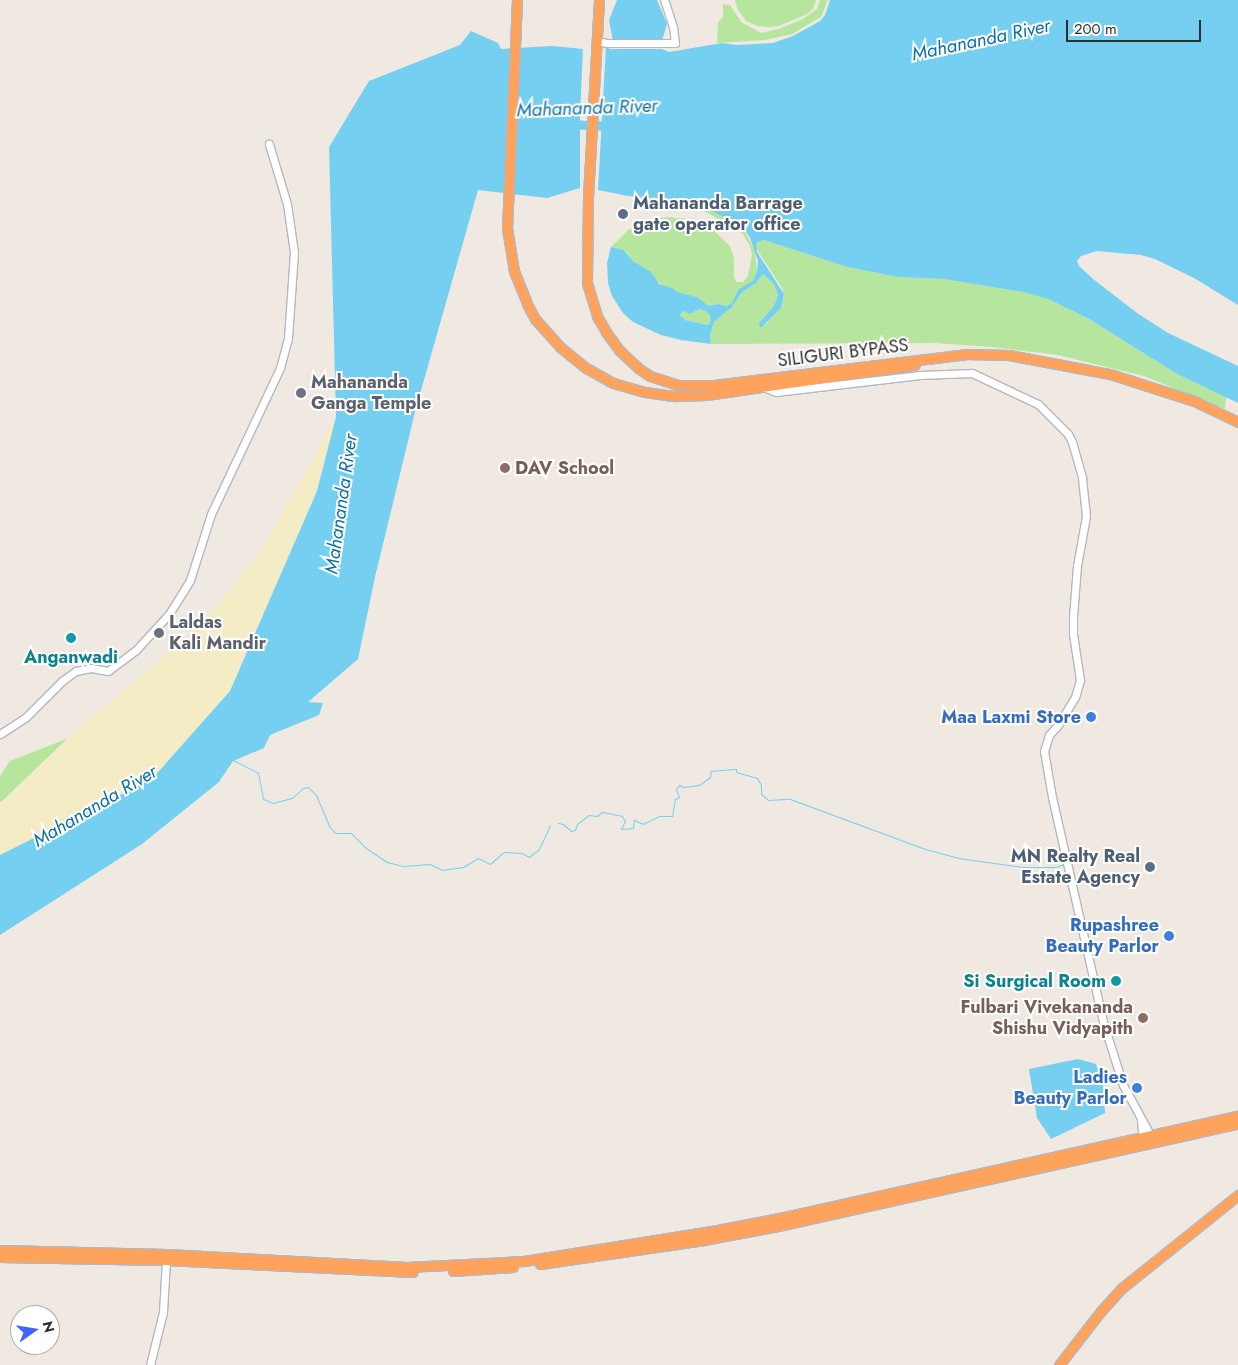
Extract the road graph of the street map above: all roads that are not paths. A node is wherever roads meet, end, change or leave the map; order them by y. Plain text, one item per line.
1 (599, 0) edge
2 (664, 0) edge
3 (517, 2) edge
4 (596, 43) junction
5 (270, 144) dead end
6 (995, 355) junction
7 (762, 387) junction
8 (1238, 422) edge
9 (0, 734) edge
10 (1238, 1116) edge
11 (1141, 1120) junction
12 (1238, 1123) edge
13 (1152, 1139) junction
14 (1142, 1141) junction
15 (1238, 1195) edge
16 (0, 1250) edge
17 (56, 1254) junction
18 (0, 1257) edge
19 (166, 1257) junction
20 (150, 1365) edge
21 (1059, 1365) edge

1 - 4 highway
2 - 4 main road
3 - 7 highway
4 - 6 highway, SILIGURI BYPASS
5 - 9 main road
6 - 7 highway
6 - 8 highway, SILIGURI BYPASS
7 - 11 main road
10 - 13 highway
11 - 13 main road
11 - 14 main road
12 - 13 highway
13 - 14 highway
14 - 19 highway
15 - 21 highway
16 - 17 highway
17 - 18 highway
17 - 19 highway
19 - 20 main road

